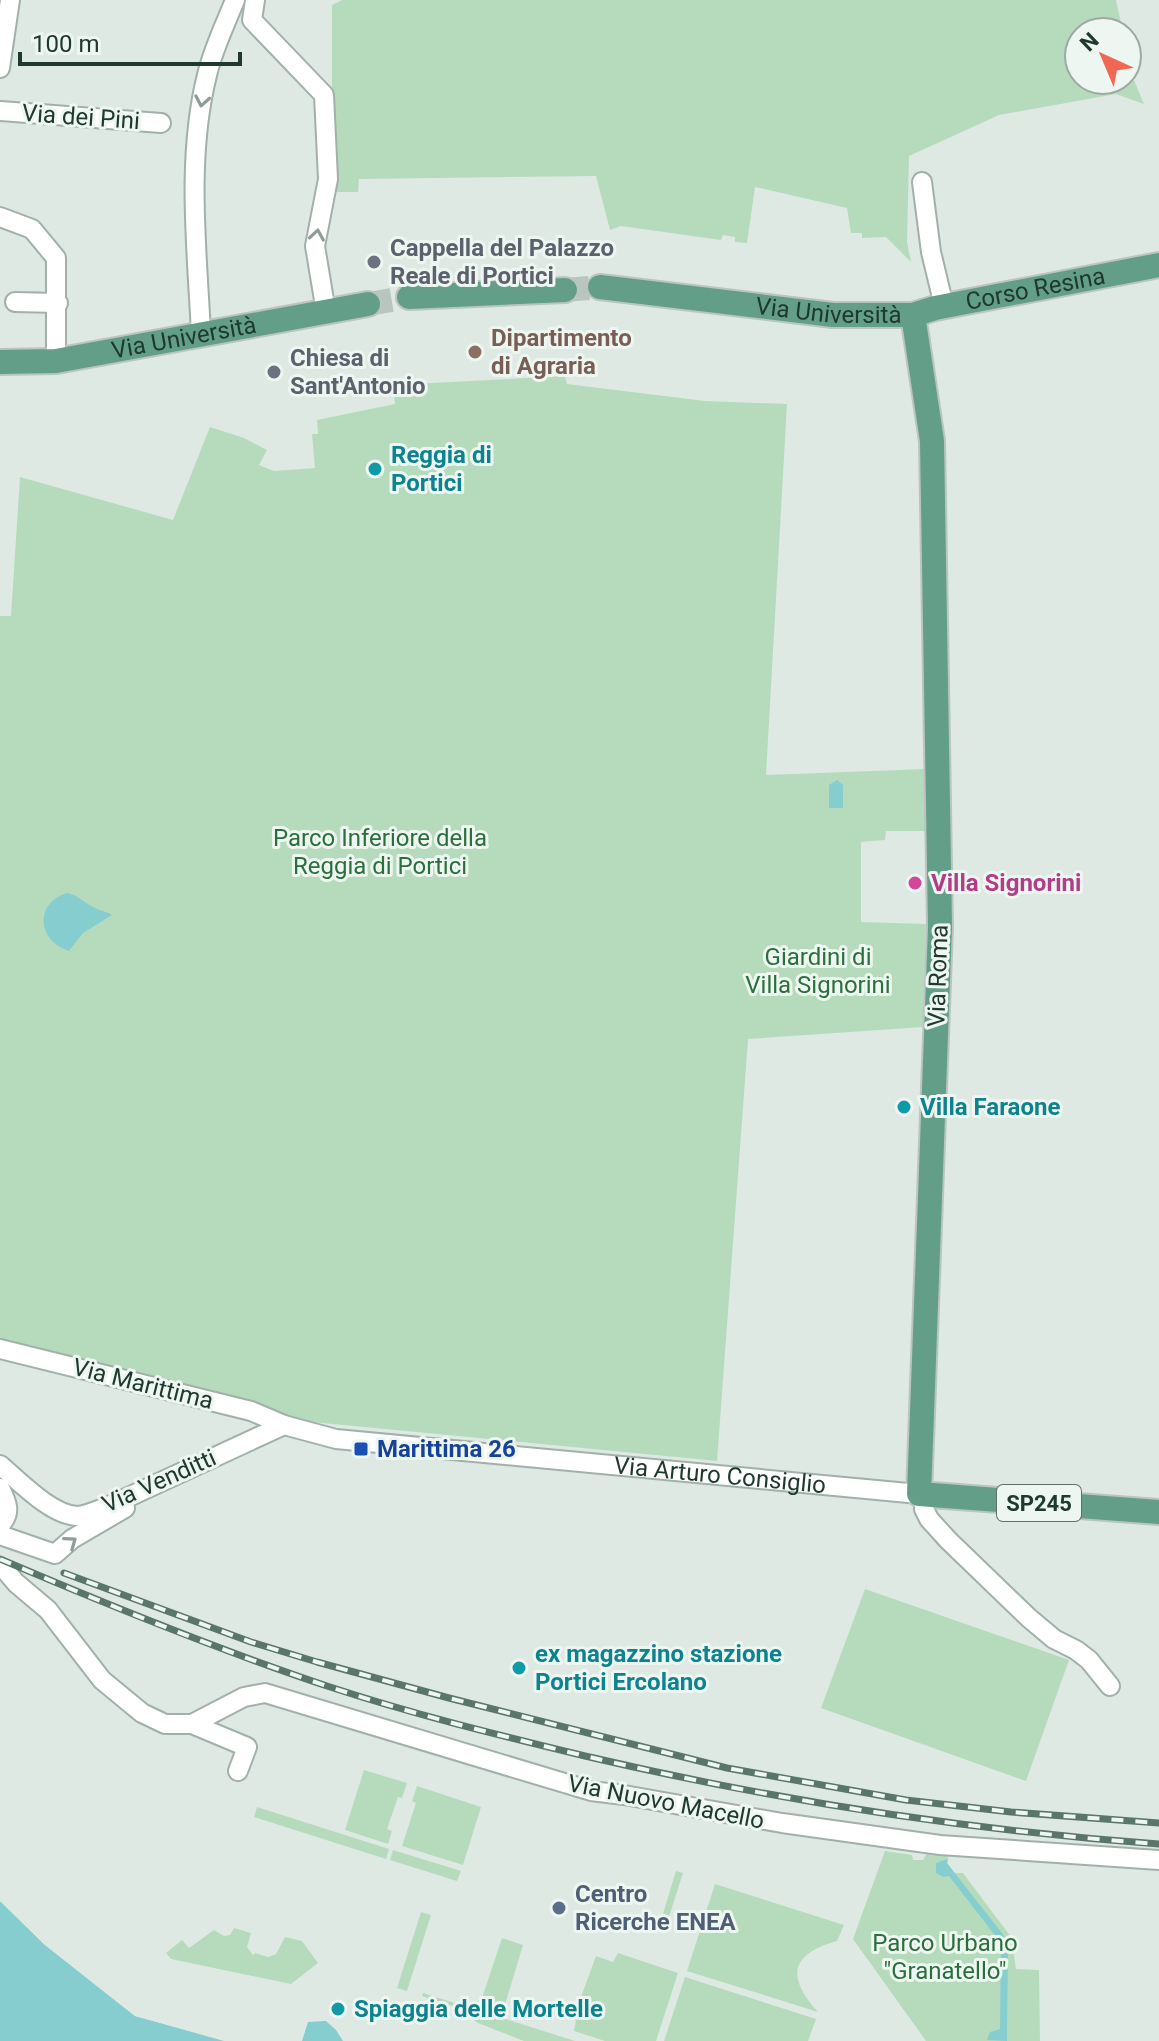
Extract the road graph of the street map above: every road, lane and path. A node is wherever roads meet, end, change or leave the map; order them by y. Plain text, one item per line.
1 (10, 0) edge
2 (235, 0) edge
3 (255, 0) edge
4 (0, 68) edge
5 (0, 111) edge
6 (161, 123) dead end
7 (922, 182) dead end
8 (0, 217) edge
9 (1159, 265) edge
10 (600, 287) tunnel mouth
11 (565, 290) tunnel mouth
12 (409, 297) tunnel mouth
13 (15, 302) dead end
14 (58, 303) junction
15 (368, 304) tunnel mouth
16 (944, 306) junction
17 (326, 312) junction
18 (913, 315) junction
19 (201, 334) junction
20 (56, 361) junction
21 (0, 362) edge
22 (0, 1349) edge
23 (251, 1411) junction
24 (284, 1425) junction
25 (237, 1445) junction
26 (188, 1469) junction
27 (2, 1473) edge
28 (922, 1494) junction
29 (1159, 1512) edge
30 (0, 1525) edge
31 (0, 1535) edge
32 (5, 1570) dead end
33 (1110, 1686) dead end
34 (192, 1724) junction
35 (238, 1771) dead end
36 (1159, 1860) edge

1 - 4 street
2 -> 19 street
17 -> 3 street
5 - 6 street, Via dei Pini
7 - 16 street
8 - 14 street
9 - 16 main road, Corso Resina
10 - 18 main road, Via Università
11 - 12 main road
13 - 14 street
14 - 20 street
15 - 17 main road, Via Università
16 - 18 main road, Corso Resina
17 - 19 main road, Via Università
18 - 28 main road, Via Roma
19 - 20 main road, Via Università
20 - 21 main road, Via Università
22 - 23 street, Via Marittima
23 - 24 street, Via Marittima
23 - 25 street, Via Venditti
24 - 25 street, Via Venditti
24 - 28 street, Via Arturo Consiglio
25 - 26 street, Via Venditti
26 - 27 street, Via Venditti
31 -> 26 street
27 - 30 street
28 - 29 main road, Via Arturo Consiglio / SP245
28 - 33 street
32 - 34 street
34 - 35 street
34 - 36 street, Via Nuovo Macello

